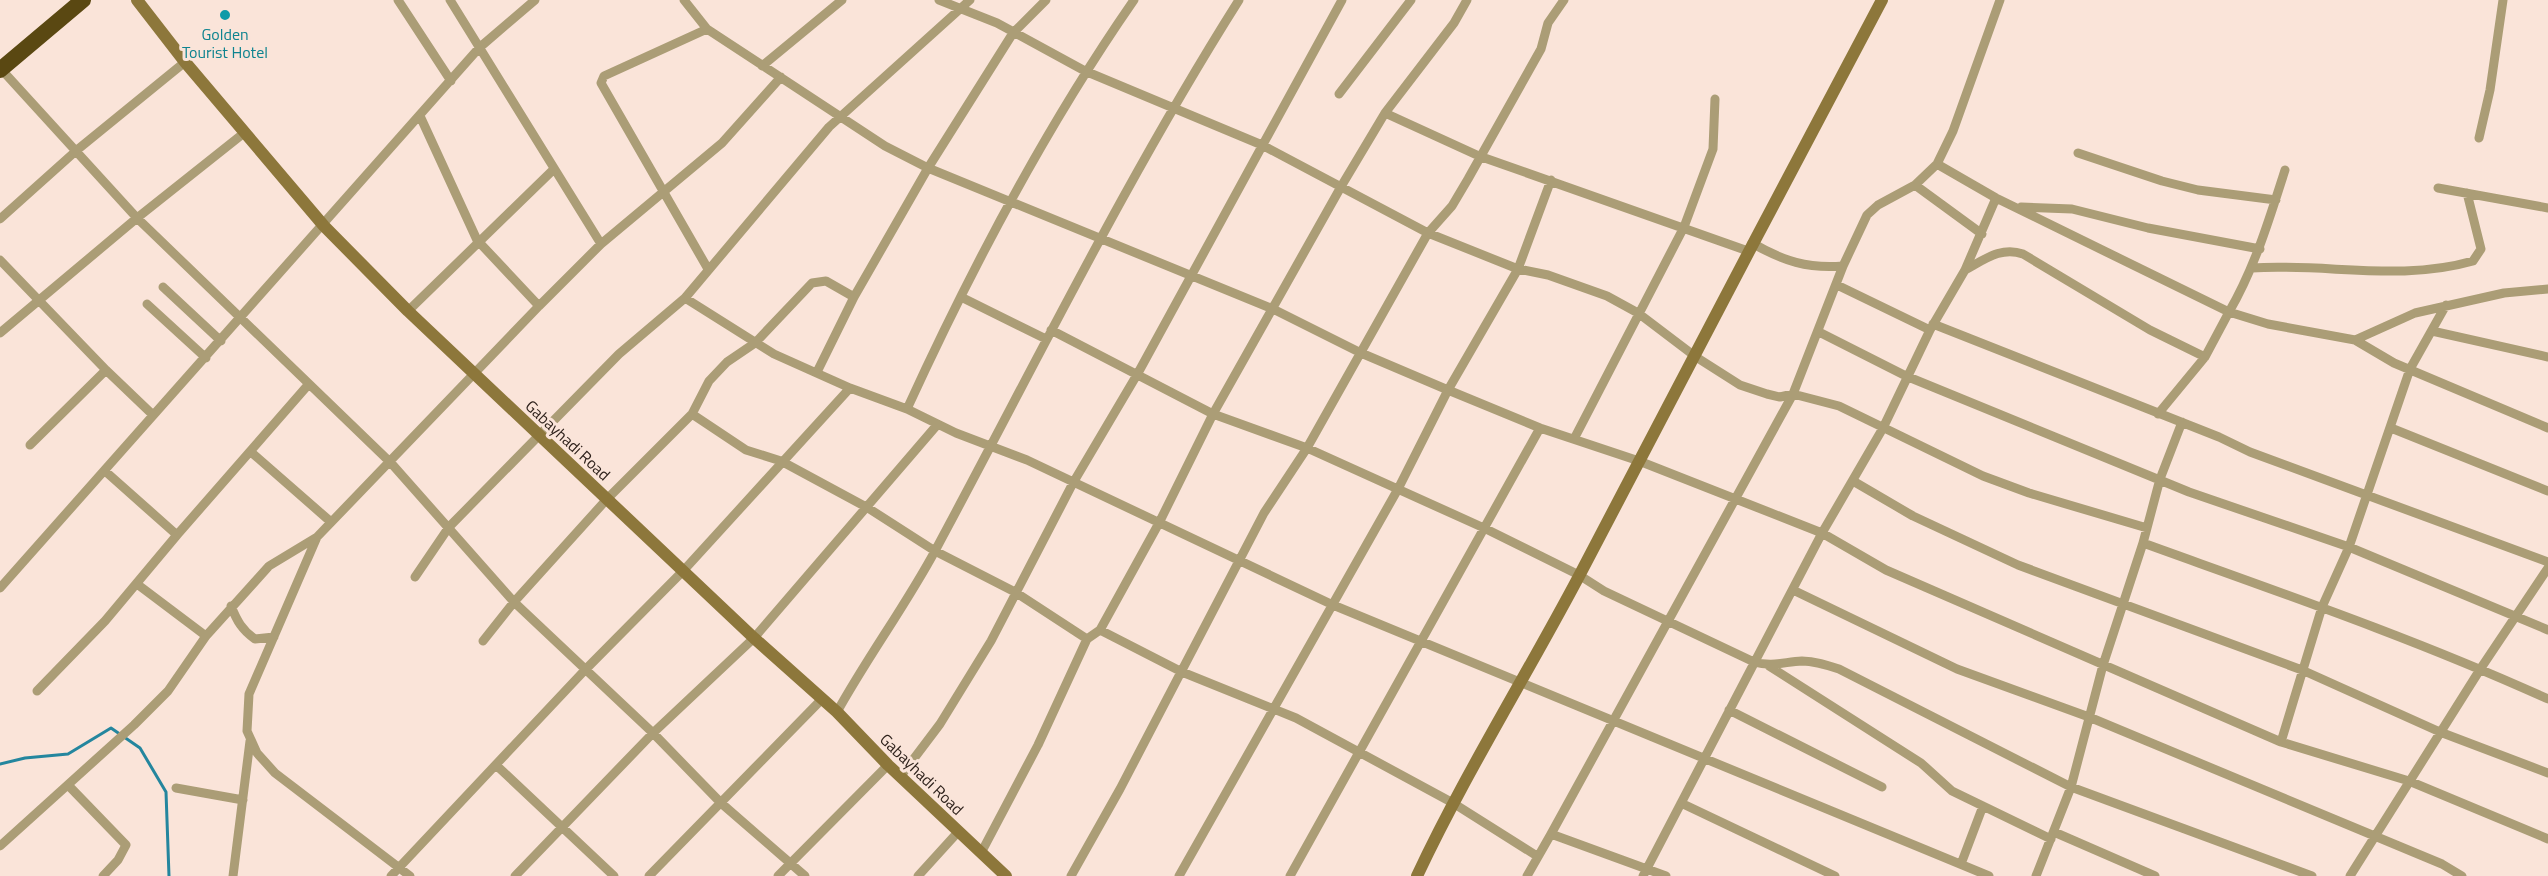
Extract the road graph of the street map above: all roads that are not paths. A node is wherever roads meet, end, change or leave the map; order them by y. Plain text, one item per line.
1 (83, 0) edge
2 (138, 0) edge
3 (398, 0) edge
4 (450, 0) edge
5 (535, 0) edge
6 (684, 0) edge
7 (842, 0) edge
8 (939, 0) edge
9 (970, 0) edge
10 (1046, 0) edge
11 (1134, 0) edge
12 (1239, 0) edge
13 (1342, 0) edge
14 (1410, 0) edge
15 (1467, 0) edge
16 (1564, 0) edge
17 (1882, 0) edge
18 (2000, 0) edge
19 (2504, 0) edge
20 (960, 9) junction
21 (707, 29) junction
22 (1013, 33) junction
23 (479, 48) junction
24 (185, 62) junction
25 (762, 66) junction
26 (1, 69) edge
27 (1085, 71) junction
28 (781, 77) junction
29 (451, 81) junction
30 (1339, 94) dead end
31 (1715, 99) dead end
32 (1172, 106) junction
33 (1385, 113) junction
34 (420, 116) junction
35 (841, 117) junction
36 (244, 133) junction
37 (2479, 138) dead end
38 (1262, 145) junction
39 (77, 150) junction
40 (2078, 153) dead end
41 (1479, 156) junction
42 (1937, 164) junction
43 (927, 168) junction
44 (554, 169) junction
45 (2285, 170) dead end
46 (1551, 180) junction
47 (1342, 185) junction
48 (1915, 185) junction
49 (2438, 188) dead end
50 (665, 191) junction
51 (2467, 193) junction
52 (1996, 198) junction
53 (2276, 200) junction
54 (1011, 202) junction
55 (2018, 207) junction
56 (2548, 208) edge
57 (137, 218) junction
58 (0, 219) edge
59 (324, 226) junction
60 (1684, 228) junction
61 (1428, 233) junction
62 (1982, 234) junction
63 (1099, 238) junction
64 (477, 240) junction
65 (601, 244) junction
66 (1750, 247) junction
67 (2260, 249) junction
68 (0, 260) edge
69 (1843, 266) junction
70 (708, 268) junction
71 (2252, 268) junction
72 (1518, 269) junction
73 (1965, 270) junction
74 (1192, 276) junction
75 (1837, 285) junction
76 (163, 287) dead end
77 (2548, 288) edge
78 (854, 297) junction
79 (961, 297) junction
80 (685, 298) junction
81 (38, 299) junction
82 (147, 304) dead end
83 (2446, 305) junction
84 (539, 306) junction
85 (1273, 309) junction
86 (408, 311) junction
87 (2229, 312) junction
88 (1638, 313) junction
89 (242, 316) junction
90 (1932, 327) junction
91 (2432, 331) junction
92 (1819, 332) junction
93 (0, 333) edge
94 (1048, 335) junction
95 (2355, 340) junction
96 (221, 341) junction
97 (754, 343) junction
98 (1361, 353) junction
99 (1696, 357) junction
100 (2205, 357) junction
101 (2548, 357) edge
102 (206, 358) junction
103 (2410, 369) junction
104 (106, 370) junction
105 (817, 372) junction
106 (474, 373) junction
107 (1138, 373) junction
108 (1906, 376) junction
109 (308, 385) junction
110 (850, 388) junction
111 (1448, 390) junction
112 (1793, 394) junction
113 (908, 409) junction
114 (692, 414) junction
115 (1213, 414) junction
116 (2158, 414) junction
117 (153, 415) junction
118 (2182, 422) junction
119 (937, 425) junction
120 (1540, 428) junction
121 (1883, 428) junction
122 (2391, 428) junction
123 (2548, 428) edge
124 (538, 435) junction
125 (1574, 439) junction
126 (30, 445) dead end
127 (989, 445) junction
128 (1307, 448) junction
129 (251, 452) junction
130 (781, 461) junction
131 (1639, 461) junction
132 (391, 462) junction
133 (105, 471) junction
134 (2160, 479) junction
135 (1853, 481) junction
136 (1073, 483) junction
137 (1398, 489) junction
138 (2548, 492) edge
139 (2366, 494) junction
140 (607, 499) junction
141 (1735, 499) junction
142 (868, 508) junction
143 (331, 522) junction
144 (1159, 523) junction
145 (449, 527) junction
146 (1484, 528) junction
147 (2147, 528) junction
148 (1822, 533) junction
149 (177, 535) junction
150 (317, 537) junction
151 (2143, 543) junction
152 (2349, 547) junction
153 (935, 550) junction
154 (1238, 560) junction
155 (2548, 562) edge
156 (2548, 568) edge
157 (684, 570) junction
158 (1579, 575) junction
159 (415, 577) dead end
160 (137, 584) junction
161 (0, 588) edge
162 (1792, 590) junction
163 (1015, 592) junction
164 (514, 602) junction
165 (2122, 603) junction
166 (1332, 605) junction
167 (231, 606) junction
168 (2322, 607) junction
169 (2517, 616) junction
170 (1667, 620) junction
171 (1100, 630) junction
172 (2548, 630) edge
173 (206, 636) junction
174 (274, 637) junction
175 (754, 638) junction
176 (1087, 639) junction
177 (483, 641) dead end
178 (1422, 643) junction
179 (1754, 662) junction
180 (2103, 665) junction
181 (1769, 666) junction
182 (2481, 668) junction
183 (2302, 670) junction
184 (584, 671) junction
185 (1182, 672) junction
186 (1523, 682) junction
187 (37, 691) dead end
188 (822, 699) junction
189 (2548, 699) edge
190 (1274, 708) junction
191 (1729, 710) junction
192 (837, 712) junction
193 (2089, 717) junction
194 (1615, 721) junction
195 (2440, 732) junction
196 (652, 733) junction
197 (250, 740) junction
198 (2281, 742) junction
199 (1361, 752) junction
200 (1703, 759) junction
201 (496, 765) junction
202 (888, 765) junction
203 (2548, 773) edge
204 (900, 777) junction
205 (2409, 781) junction
206 (68, 785) junction
207 (1882, 787) dead end
208 (2071, 787) junction
209 (176, 788) dead end
210 (243, 800) junction
211 (721, 803) junction
212 (1453, 803) junction
213 (1681, 803) junction
214 (1983, 806) junction
215 (562, 828) junction
216 (958, 832) junction
217 (1551, 834) junction
218 (2052, 836) junction
219 (2373, 837) junction
220 (2548, 839) edge
221 (0, 846) edge
222 (981, 853) junction
223 (1538, 856) junction
224 (790, 864) junction
225 (1961, 864) junction
226 (400, 867) junction
227 (1645, 872) edge
228 (103, 876) edge
229 (233, 876) edge
230 (391, 876) edge
231 (410, 876) edge
232 (515, 876) edge
233 (614, 876) edge
234 (650, 876) edge
235 (778, 876) edge
236 (805, 876) edge
237 (918, 876) edge
238 (1006, 876) edge
239 (1071, 876) edge
240 (1179, 876) edge
241 (1290, 876) edge
242 (1417, 876) edge
243 (1527, 876) edge
244 (1666, 876) edge
245 (1835, 876) edge
246 (1989, 876) edge
247 (2036, 876) edge
248 (2155, 876) edge
249 (2312, 876) edge
250 (2350, 876) edge
251 (2462, 876) edge

1 - 26 highway
2 - 24 street, Gabayhadi Road
3 - 29 street
4 - 23 street
5 - 23 street
6 - 21 street
7 - 25 street
8 - 20 street
9 - 20 street
10 - 22 street
11 - 27 street
12 - 32 street
13 - 38 street
14 - 30 street
15 - 33 street
16 - 41 street
17 - 66 street
18 - 42 street
19 - 37 street
20 - 22 street
20 - 35 street
21 - 25 street
21 - 50 street
22 - 27 street
22 - 43 street
23 - 29 street
23 - 44 street
24 - 36 street, Gabayhadi Road
24 - 39 street
25 - 28 street
26 - 39 street
27 - 32 street
27 - 54 street
28 - 35 street
28 - 50 street
29 - 34 street
31 - 60 street
32 - 38 street
32 - 63 street
33 - 41 street
33 - 47 street
34 - 59 street
34 - 64 street
35 - 43 street
35 - 70 street
36 - 57 street
36 - 59 street, Gabayhadi Road
38 - 47 street
38 - 74 street
39 - 57 street
39 - 58 street
40 - 53 street
41 - 46 street
41 - 61 street
42 - 48 street
42 - 52 street
43 - 54 street
43 - 78 street
44 - 64 street
44 - 65 street
45 - 53 street
46 - 60 street
46 - 72 street
47 - 61 street
47 - 85 street
48 - 62 street
48 - 69 street
49 - 51 street
50 - 65 street
50 - 70 street
51 - 56 street
51 - 71 street
52 - 55 street
52 - 62 street
53 - 67 street
54 - 63 street
54 - 79 street
55 - 67 street
55 - 87 street
57 - 81 street
57 - 89 street
59 - 86 street, Gabayhadi Road
59 - 89 street
60 - 66 street
60 - 88 street
61 - 72 street
61 - 98 street
62 - 73 street
63 - 74 street
63 - 94 street
64 - 84 street
64 - 86 street
65 - 84 street
66 - 69 street
66 - 99 street
67 - 71 street
68 - 81 street
69 - 75 street
70 - 80 street
71 - 87 street
72 - 88 street
72 - 111 street
73 - 90 street
73 - 100 street
74 - 85 street
74 - 107 street
75 - 90 street
75 - 92 street
76 - 96 street
77 - 83 street
78 - 97 street
78 - 105 street
79 - 94 street
79 - 113 street
80 - 97 street
80 - 124 street
81 - 93 street
81 - 104 street
82 - 102 street
83 - 91 street
83 - 95 street
84 - 106 street
85 - 98 street
85 - 115 street
86 - 106 street, Gabayhadi Road
87 - 95 street
87 - 100 street
88 - 99 street
88 - 125 street
89 - 96 street
89 - 109 street
90 - 108 street
90 - 116 street
91 - 101 street
91 - 103 street
92 - 108 street
92 - 112 street
94 - 107 street
94 - 127 street
95 - 103 street
96 - 102 street
97 - 105 street
97 - 114 street
98 - 111 street
98 - 128 street
99 - 112 street
99 - 131 street
100 - 116 street
102 - 117 street
103 - 122 street
103 - 123 street
104 - 117 street
104 - 126 street
105 - 110 street
106 - 124 street, Gabayhadi Road
106 - 132 street
107 - 115 street
107 - 136 street
108 - 121 street
108 - 134 street
109 - 129 street
109 - 132 street
110 - 113 street
110 - 130 street
111 - 120 street
111 - 137 street
112 - 121 street
112 - 141 street
113 - 119 street
114 - 130 street
114 - 140 street
115 - 128 street
115 - 144 street
116 - 118 street
117 - 133 street
118 - 134 street
118 - 139 street
119 - 127 street
119 - 142 street
120 - 125 street
120 - 146 street
121 - 135 street
121 - 147 street
122 - 138 street
122 - 139 street
124 - 140 street, Gabayhadi Road
124 - 145 street
125 - 131 street
127 - 136 street
127 - 153 street
128 - 137 street
128 - 154 street
129 - 143 street
129 - 149 street
130 - 142 street
130 - 157 street
131 - 141 street
131 - 158 street
132 - 143 street
132 - 145 street
133 - 149 street
133 - 161 street
134 - 147 street
134 - 152 street
135 - 148 street
135 - 165 street
136 - 144 street
136 - 163 street
137 - 146 street
137 - 166 street
139 - 152 street
139 - 155 street
140 - 157 street, Gabayhadi Road
140 - 164 street
141 - 148 street
141 - 170 street
142 - 153 street
142 - 175 street
143 - 150 street
144 - 154 street
144 - 171 street
145 - 159 street
145 - 164 street
146 - 158 street
146 - 178 street
147 - 151 street
148 - 162 street
148 - 180 street
149 - 160 street
150 - 167 street
150 - 174 street
151 - 165 street
151 - 168 street
152 - 168 street
152 - 169 street
153 - 163 street
153 - 192 street
154 - 166 street
154 - 185 street
156 - 169 street
157 - 175 street, Gabayhadi Road
157 - 184 street
158 - 170 street
158 - 186 street
160 - 173 street
160 - 187 street
162 - 179 street
162 - 193 street
163 - 176 street
163 - 204 street
164 - 177 street
164 - 184 street
165 - 180 street
165 - 183 street
166 - 178 street
166 - 190 street
167 - 173 street
167 - 174 street
168 - 182 street
168 - 183 street
169 - 172 street
169 - 182 street
170 - 179 street
170 - 194 street
171 - 176 street
171 - 185 street
173 - 206 street
174 - 197 street
175 - 188 street, Gabayhadi Road
175 - 196 street
176 - 222 street
178 - 186 street
178 - 199 street
179 - 181 street
179 - 191 street
180 - 193 street
180 - 198 street
181 - 208 street
181 - 214 street
182 - 189 street
182 - 195 street
183 - 195 street
183 - 198 street
184 - 196 street
184 - 201 street
185 - 190 street
185 - 239 street
186 - 194 street
186 - 212 street
188 - 192 street, Gabayhadi Road
188 - 211 street
190 - 199 street
190 - 240 street
191 - 200 street
191 - 207 street
192 - 202 street, Gabayhadi Road
193 - 208 street
193 - 219 street
194 - 200 street
194 - 217 street
195 - 203 street
195 - 205 street
196 - 211 street
196 - 215 street
197 - 210 street
197 - 226 street
198 - 205 street
199 - 212 street
199 - 241 street
200 - 213 street
200 - 225 street
201 - 215 street
201 - 226 street
202 - 204 street, Gabayhadi Road
202 - 224 street
204 - 216 street, Gabayhadi Road
205 - 219 street
205 - 220 street
206 - 221 street
206 - 228 street
208 - 218 street
208 - 249 street
209 - 210 street
210 - 229 street
211 - 224 street
211 - 234 street
212 - 223 street
212 - 242 street
213 - 227 street
213 - 245 street
214 - 218 street
214 - 225 street
215 - 232 street
215 - 233 street
216 - 222 street, Gabayhadi Road
216 - 237 street
217 - 223 street
217 - 227 street
218 - 247 street
218 - 248 street
219 - 250 street
219 - 251 street
222 - 238 street, Gabayhadi Road
223 - 243 street
224 - 235 street
224 - 236 street
225 - 246 street
226 - 230 street
226 - 231 street
227 - 244 street

